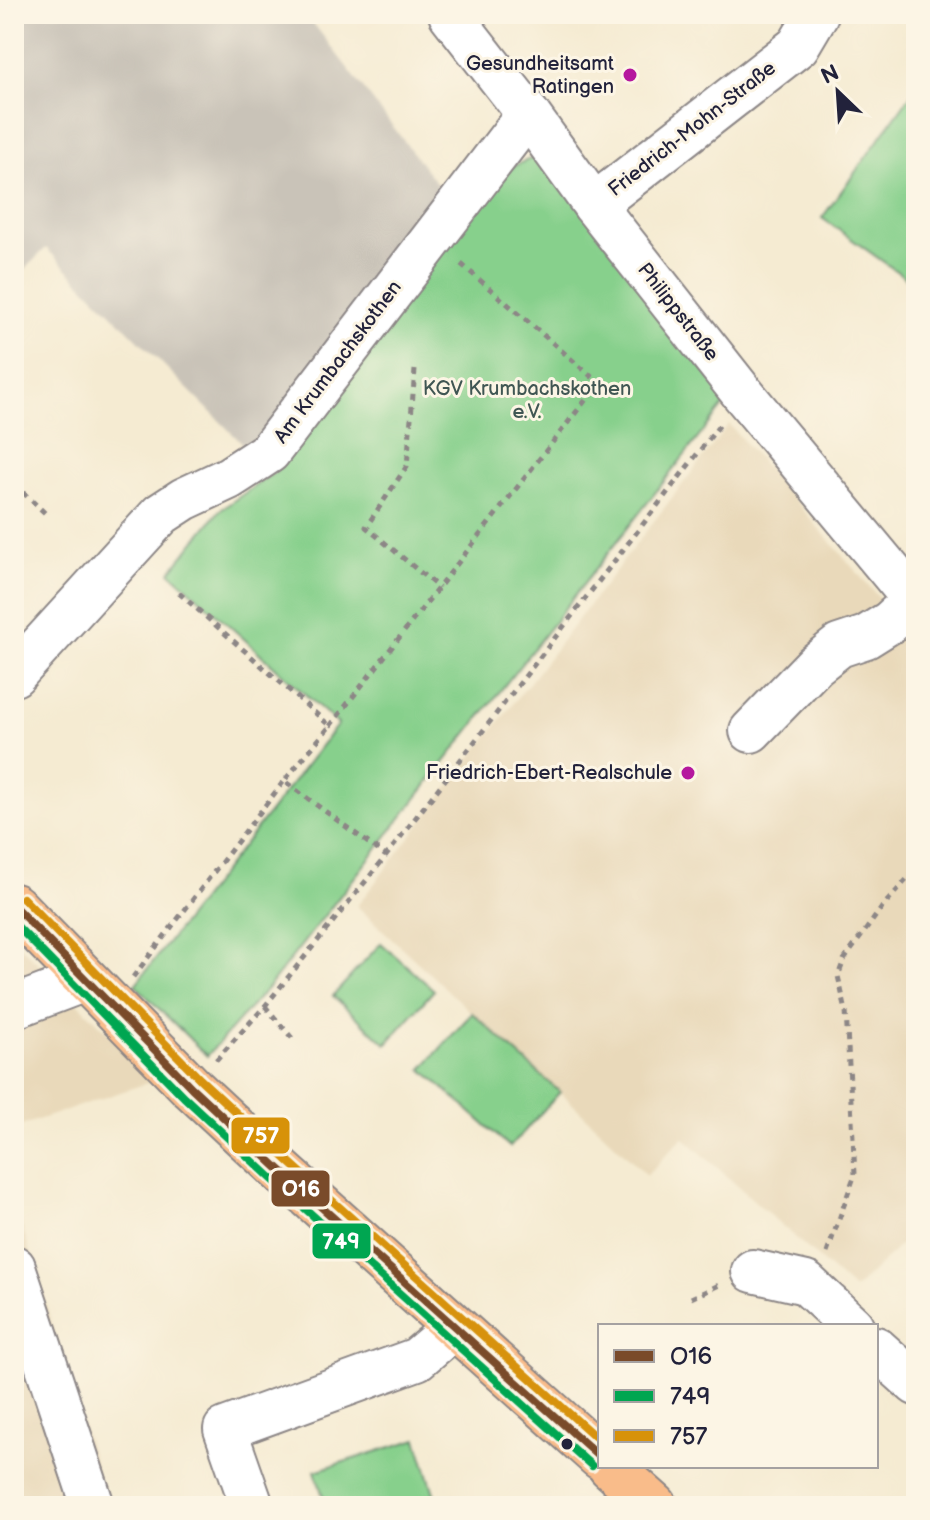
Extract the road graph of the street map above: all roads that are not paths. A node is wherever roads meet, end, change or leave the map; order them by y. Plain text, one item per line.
1 (450, 14) edge
2 (803, 25) edge
3 (528, 114) junction
4 (594, 205) junction
5 (915, 601) edge
6 (14, 675) edge
7 (751, 731) dead end
8 (14, 906) edge
9 (98, 993) junction
10 (14, 1007) edge
11 (14, 1267) edge
12 (753, 1271) dead end
13 (850, 1324) edge
14 (455, 1327) junction
15 (878, 1350) edge
16 (916, 1384) edge
17 (598, 1455) edge
18 (612, 1468) edge
19 (93, 1506) edge
20 (252, 1506) edge
21 (655, 1506) edge

1 - 3 street, Philippstraße
2 - 4 street, Friedrich-Mohn-Straße
3 - 4 street, Philippstraße
3 - 6 street, Am Krumbachskothen
4 - 5 street, Philippstraße
5 - 7 street
8 - 9 main road
9 - 10 street
9 - 14 main road
11 - 19 street
12 - 13 street
14 - 17 main road
14 - 20 street
15 - 16 street
18 - 21 main road

